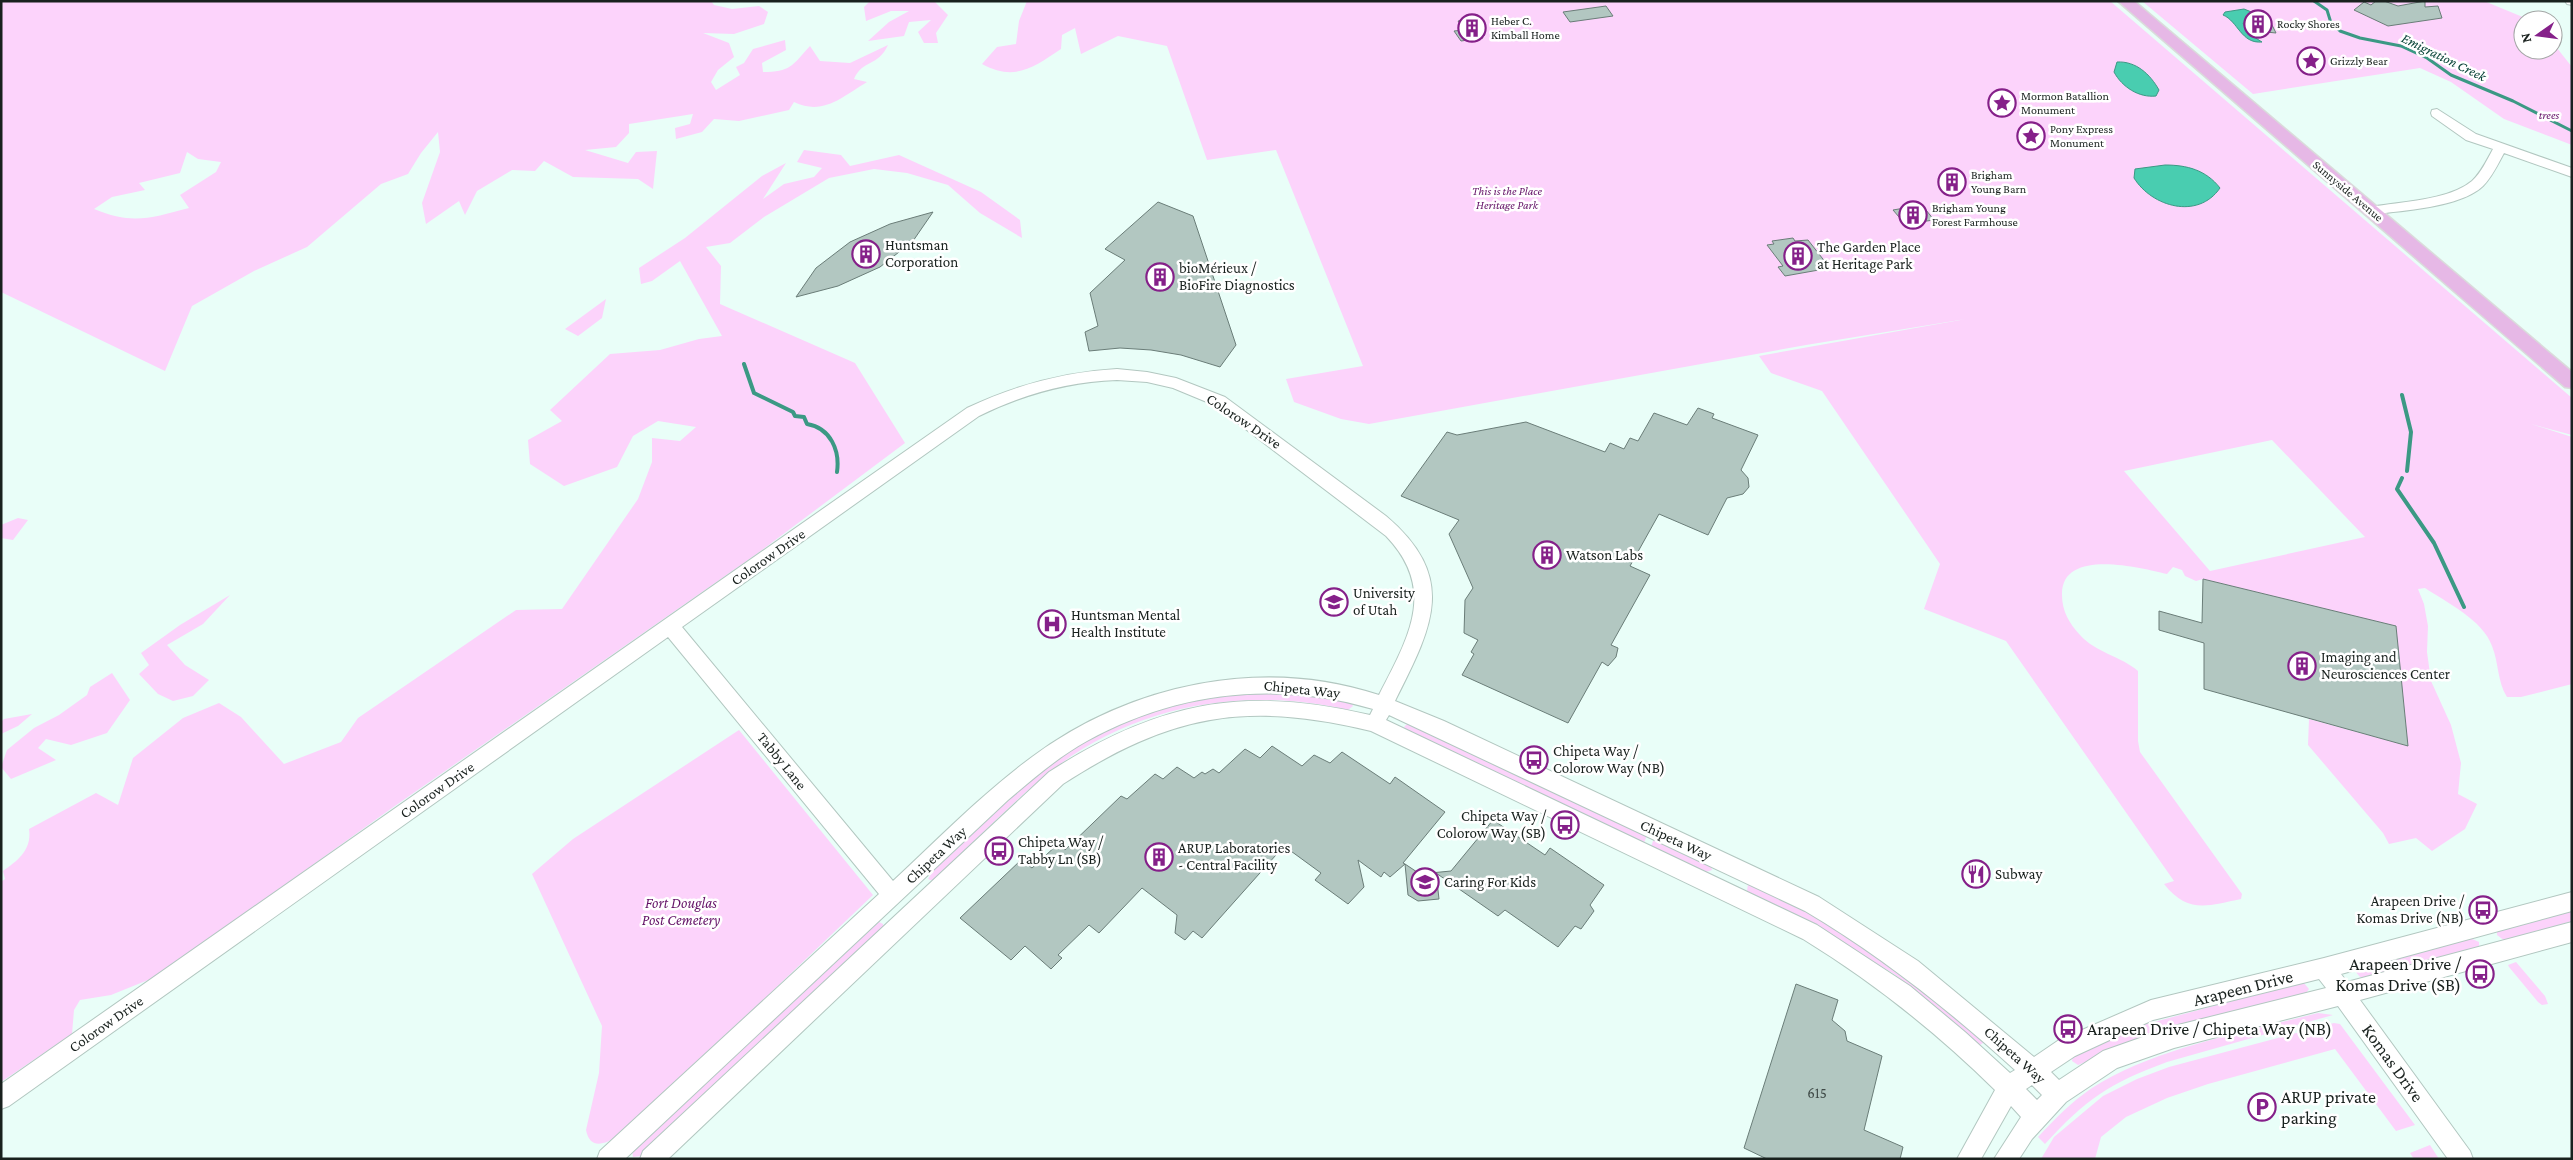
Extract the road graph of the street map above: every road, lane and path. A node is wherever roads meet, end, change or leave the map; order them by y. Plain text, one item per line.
1 (2125, 1) edge
2 (2437, 113) dead end
3 (2501, 148) junction
4 (2572, 173) edge
5 (2371, 211) junction
6 (2572, 382) edge
7 (670, 626) junction
8 (1384, 704) junction
9 (1375, 724) junction
10 (893, 896) junction
11 (2572, 902) edge
12 (2572, 932) edge
13 (2324, 968) junction
14 (2343, 994) junction
15 (2032, 1070) junction
16 (2009, 1087) junction
17 (2058, 1094) junction
18 (1, 1098) edge
19 (2037, 1117) junction
20 (608, 1159) edge
21 (650, 1159) edge
22 (1968, 1159) edge
23 (2005, 1159) edge
24 (2462, 1159) edge

1 - 5 main road, Sunnyside Avenue
2 - 3 street
3 - 4 street
3 - 5 street
5 - 6 main road, Sunnyside Avenue
7 - 8 street, Colorow Drive
7 - 10 street, Tabby Lane
7 - 18 street, Colorow Drive
8 - 9 street, Colorow Drive
8 - 10 street, Chipeta Way
8 - 15 street, Chipeta Way
9 - 16 street, Chipeta Way
9 - 21 street, Chipeta Way
10 - 20 street, Chipeta Way
11 - 13 street, Arapeen Drive
12 - 14 street, Arapeen Drive
13 - 14 street, Komas Drive
13 - 15 street, Arapeen Drive
14 - 17 street, Arapeen Drive
14 - 24 street, Komas Drive
15 - 16 street, Arapeen Drive
15 - 17 street, Chipeta Way
16 - 19 street, Chipeta Way
16 - 22 street, Arapeen Drive
17 - 19 street, Arapeen Drive
19 - 23 street, Arapeen Drive

